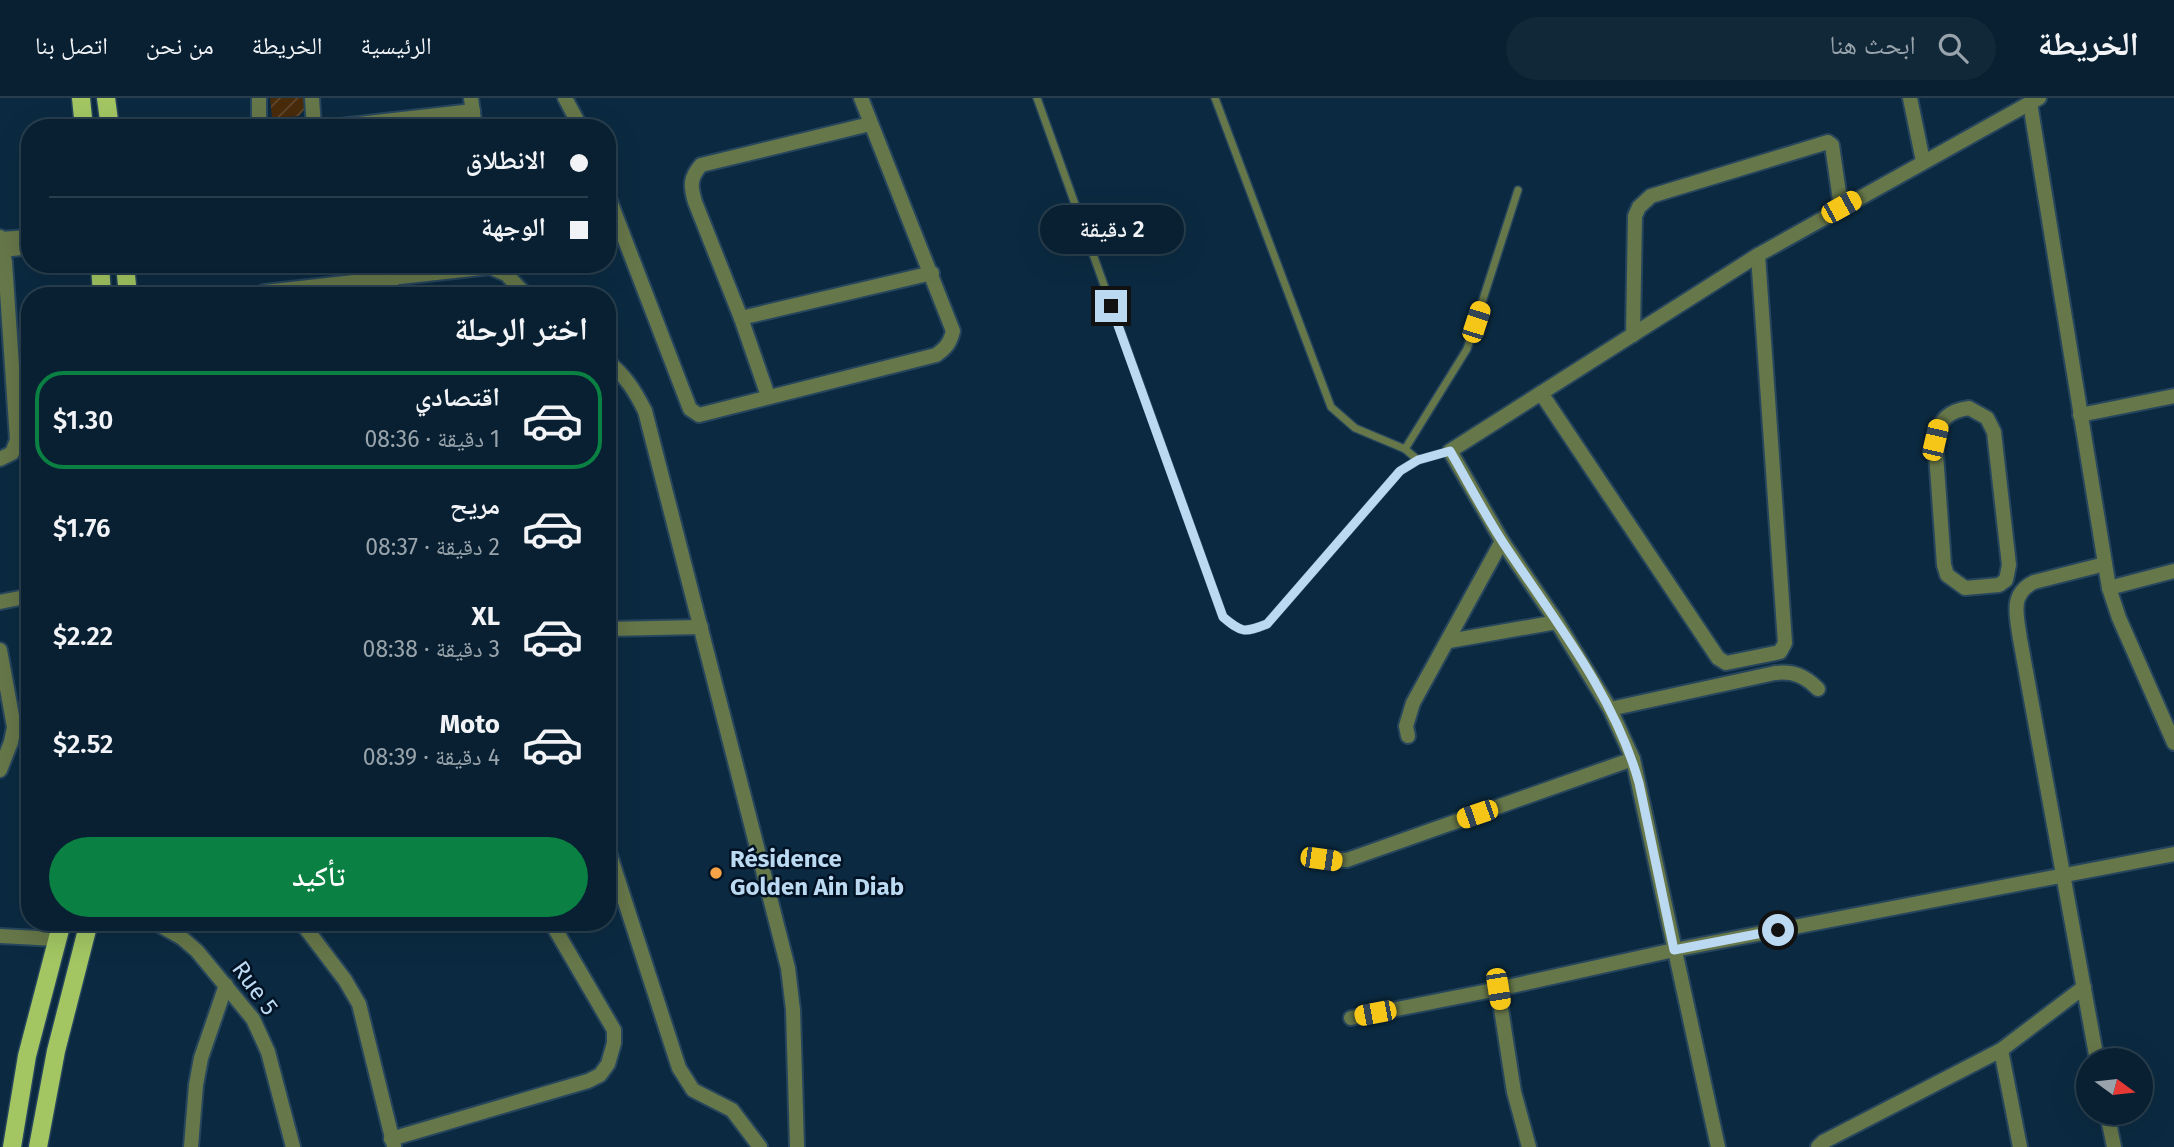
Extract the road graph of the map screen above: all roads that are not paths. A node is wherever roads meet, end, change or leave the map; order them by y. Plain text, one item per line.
1 (81, 98) edge
2 (106, 98) edge
3 (258, 98) edge
4 (312, 98) edge
5 (565, 98) edge
6 (861, 98) edge
7 (1037, 98) edge
8 (1215, 98) edge
9 (1910, 98) edge
10 (2034, 101) edge
11 (472, 105) edge
12 (84, 119) edge
13 (109, 119) edge
14 (259, 119) edge
15 (313, 119) edge
16 (381, 119) edge
17 (576, 119) edge
18 (870, 124) junction
19 (1923, 161) junction
20 (1518, 190) dead end
21 (1841, 207) junction
22 (616, 216) edge
23 (21, 239) edge
24 (1, 242) edge
25 (21, 245) edge
26 (1758, 255) junction
27 (428, 273) edge
28 (504, 273) edge
29 (932, 273) junction
30 (392, 277) junction
31 (307, 287) edge
32 (391, 287) edge
33 (518, 287) edge
34 (741, 318) junction
35 (5, 324) edge
36 (1633, 335) junction
37 (616, 367) edge
38 (1541, 393) junction
39 (768, 396) junction
40 (2174, 397) edge
41 (2080, 415) junction
42 (1405, 449) junction
43 (1450, 451) junction
44 (0, 459) edge
45 (1418, 460) junction
46 (1502, 541) junction
47 (2105, 564) junction
48 (2174, 571) edge
49 (2006, 580) junction
50 (2109, 588) junction
51 (2018, 595) junction
52 (21, 598) edge
53 (0, 603) edge
54 (1556, 622) junction
55 (701, 627) junction
56 (616, 629) edge
57 (1449, 641) junction
58 (0, 650) edge
59 (1818, 689) dead end
60 (1610, 709) junction
61 (2169, 721) edge
62 (1408, 736) dead end
63 (2174, 743) edge
64 (1633, 759) junction
65 (0, 771) edge
66 (2174, 854) edge
67 (1321, 859) dead end
68 (616, 874) edge
69 (2062, 875) junction
70 (59, 931) edge
71 (87, 931) edge
72 (170, 931) edge
73 (313, 931) edge
74 (556, 931) edge
75 (0, 936) edge
76 (1674, 950) junction
77 (226, 985) junction
78 (2084, 987) junction
79 (1498, 989) junction
80 (1351, 1017) dead end
81 (2095, 1048) edge
82 (2001, 1050) junction
83 (2109, 1125) edge
84 (393, 1143) edge
85 (12, 1147) edge
86 (38, 1147) edge
87 (191, 1147) edge
88 (293, 1147) edge
89 (760, 1147) edge
90 (797, 1147) edge
91 (1529, 1147) edge
92 (1718, 1147) edge
93 (1818, 1147) edge
94 (2020, 1147) edge
95 (2114, 1147) edge

1 - 12 main road
2 - 13 main road
3 - 14 street
4 - 15 street
5 - 17 street
6 - 18 street
7 - 45 lane
8 - 42 lane
9 - 19 street
10 - 19 street
10 - 41 street
11 - 16 street
18 - 29 street
18 - 34 street
19 - 21 street
20 - 42 lane
21 - 26 street
21 - 36 street
22 - 39 street
23 - 24 street
24 - 25 street
24 - 35 street
26 - 36 street
26 - 38 street
27 - 30 street
28 - 33 street
29 - 34 street
29 - 39 street
30 - 31 street
30 - 32 street
34 - 39 street
35 - 44 street
36 - 38 street
37 - 55 street
38 - 43 street
40 - 41 street
41 - 47 street
42 - 45 lane
43 - 45 lane
43 - 46 street
46 - 54 street
46 - 57 street
47 - 50 street
47 - 51 street
48 - 50 street
49 - 49 street
49 - 51 street
50 - 61 street
51 - 69 street
52 - 53 street
54 - 57 street
54 - 60 street
55 - 56 street
55 - 90 street
57 - 62 street
58 - 65 street
59 - 60 street
60 - 64 street
61 - 63 street
64 - 67 street
64 - 76 street
66 - 69 street
68 - 89 street
69 - 76 street
69 - 78 street
70 - 75 street
70 - 85 main road
71 - 86 main road
72 - 77 street, Rue 5
73 - 84 street
74 - 84 street
76 - 79 street
76 - 92 street
77 - 87 street
77 - 88 street, Rue 5
78 - 81 street
78 - 82 street
79 - 80 street
79 - 91 street
82 - 93 street
82 - 94 street
83 - 95 street

